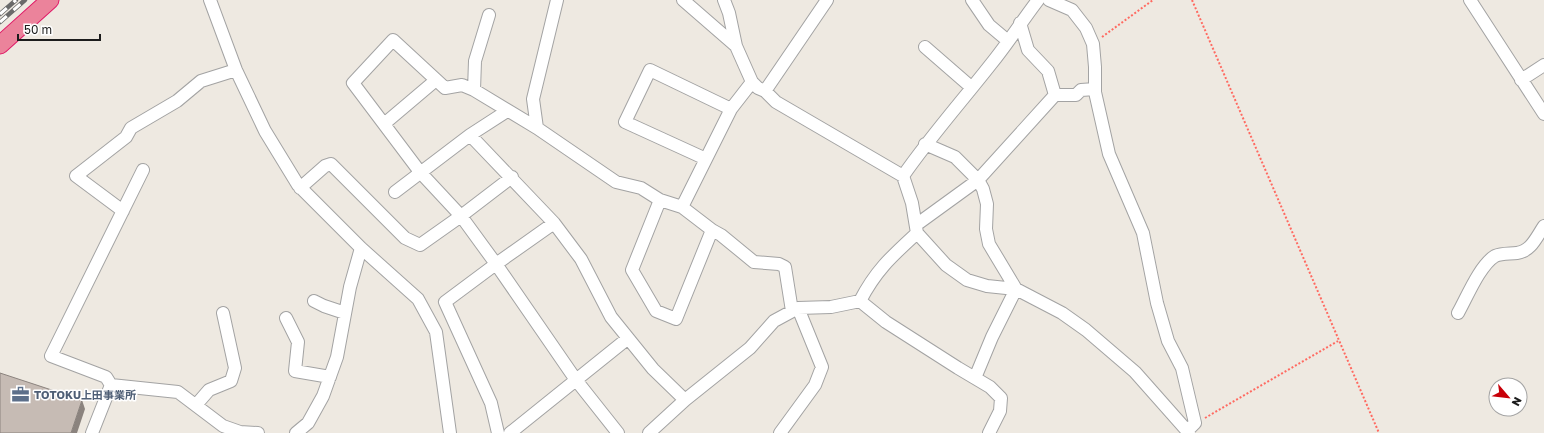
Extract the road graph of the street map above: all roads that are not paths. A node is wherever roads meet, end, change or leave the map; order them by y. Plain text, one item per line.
1 (50, 0) edge
2 (210, 0) edge
3 (557, 0) edge
4 (683, 0) edge
5 (724, 0) edge
6 (827, 0) edge
7 (972, 0) edge
8 (1038, 0) edge
9 (1049, 0) edge
10 (1470, 0) edge
11 (489, 15) dead end
12 (1020, 23) junction
13 (1008, 41) junction
14 (0, 45) edge
15 (736, 46) junction
16 (925, 46) dead end
17 (1544, 65) edge
18 (236, 70) junction
19 (436, 80) junction
20 (1521, 80) junction
21 (752, 82) junction
22 (971, 87) junction
23 (1095, 89) junction
24 (474, 90) junction
25 (765, 91) junction
26 (1055, 95) junction
27 (731, 109) junction
28 (507, 111) junction
29 (1544, 114) edge
30 (384, 124) junction
31 (537, 128) junction
32 (470, 135) junction
33 (925, 144) junction
34 (706, 159) junction
35 (143, 170) dead end
36 (420, 172) junction
37 (903, 176) junction
38 (512, 177) junction
39 (978, 180) junction
40 (300, 188) junction
41 (395, 192) dead end
42 (660, 200) junction
43 (682, 207) junction
44 (123, 211) junction
45 (461, 216) junction
46 (554, 223) junction
47 (1544, 226) edge
48 (917, 229) junction
49 (712, 230) junction
50 (361, 248) junction
51 (496, 264) junction
52 (1016, 289) junction
53 (314, 301) dead end
54 (860, 301) junction
55 (795, 310) junction
56 (1458, 312) dead end
57 (223, 313) dead end
58 (345, 313) junction
59 (286, 318) dead end
60 (627, 339) junction
61 (330, 377) junction
62 (975, 378) junction
63 (576, 380) junction
64 (111, 384) junction
65 (685, 400) junction
66 (196, 405) junction
67 (1190, 429) edge
68 (92, 433) edge
69 (258, 433) edge
70 (296, 433) edge
71 (450, 433) edge
72 (498, 433) edge
73 (510, 433) edge
74 (618, 433) edge
75 (649, 433) edge
76 (780, 433) edge
77 (989, 433) edge

1 - 14 highway
2 - 18 street
3 - 31 street
4 - 15 street
5 - 15 street
6 - 25 street
7 - 13 street
8 - 12 street
9 - 23 street
10 - 20 street
11 - 24 street
12 - 13 street
12 - 26 street
13 - 22 street
15 - 21 street
16 - 22 street
17 - 20 street
18 - 40 street
18 - 44 street
19 - 24 street
19 - 30 street
19 - 30 street
20 - 29 street
21 - 25 street
21 - 27 street
22 - 33 street
23 - 26 street
23 - 67 street
24 - 28 street
25 - 37 street
26 - 39 street
27 - 34 street
27 - 34 street
28 - 31 street
28 - 32 street
30 - 36 street
31 - 42 street
32 - 36 street
32 - 38 street
33 - 37 street
33 - 39 street
34 - 43 street
35 - 44 street
36 - 41 street
36 - 45 street
37 - 48 street
38 - 45 street
38 - 46 street
39 - 48 street
39 - 52 street
40 - 45 street
40 - 50 street
42 - 43 street
42 - 49 street
43 - 49 street
44 - 64 street
45 - 51 street
46 - 51 street
46 - 60 street
47 - 56 street
48 - 52 street
48 - 54 street
49 - 55 street
50 - 58 street
50 - 71 street
51 - 63 street
51 - 72 street
52 - 62 street
52 - 67 street
53 - 58 street
54 - 55 street
54 - 62 street
55 - 65 street
55 - 76 street
57 - 66 street
58 - 61 street
59 - 61 street
60 - 63 street
60 - 65 street
61 - 70 street
62 - 77 street
63 - 73 street
63 - 74 street
64 - 66 street
64 - 68 street
65 - 75 street
66 - 69 street

